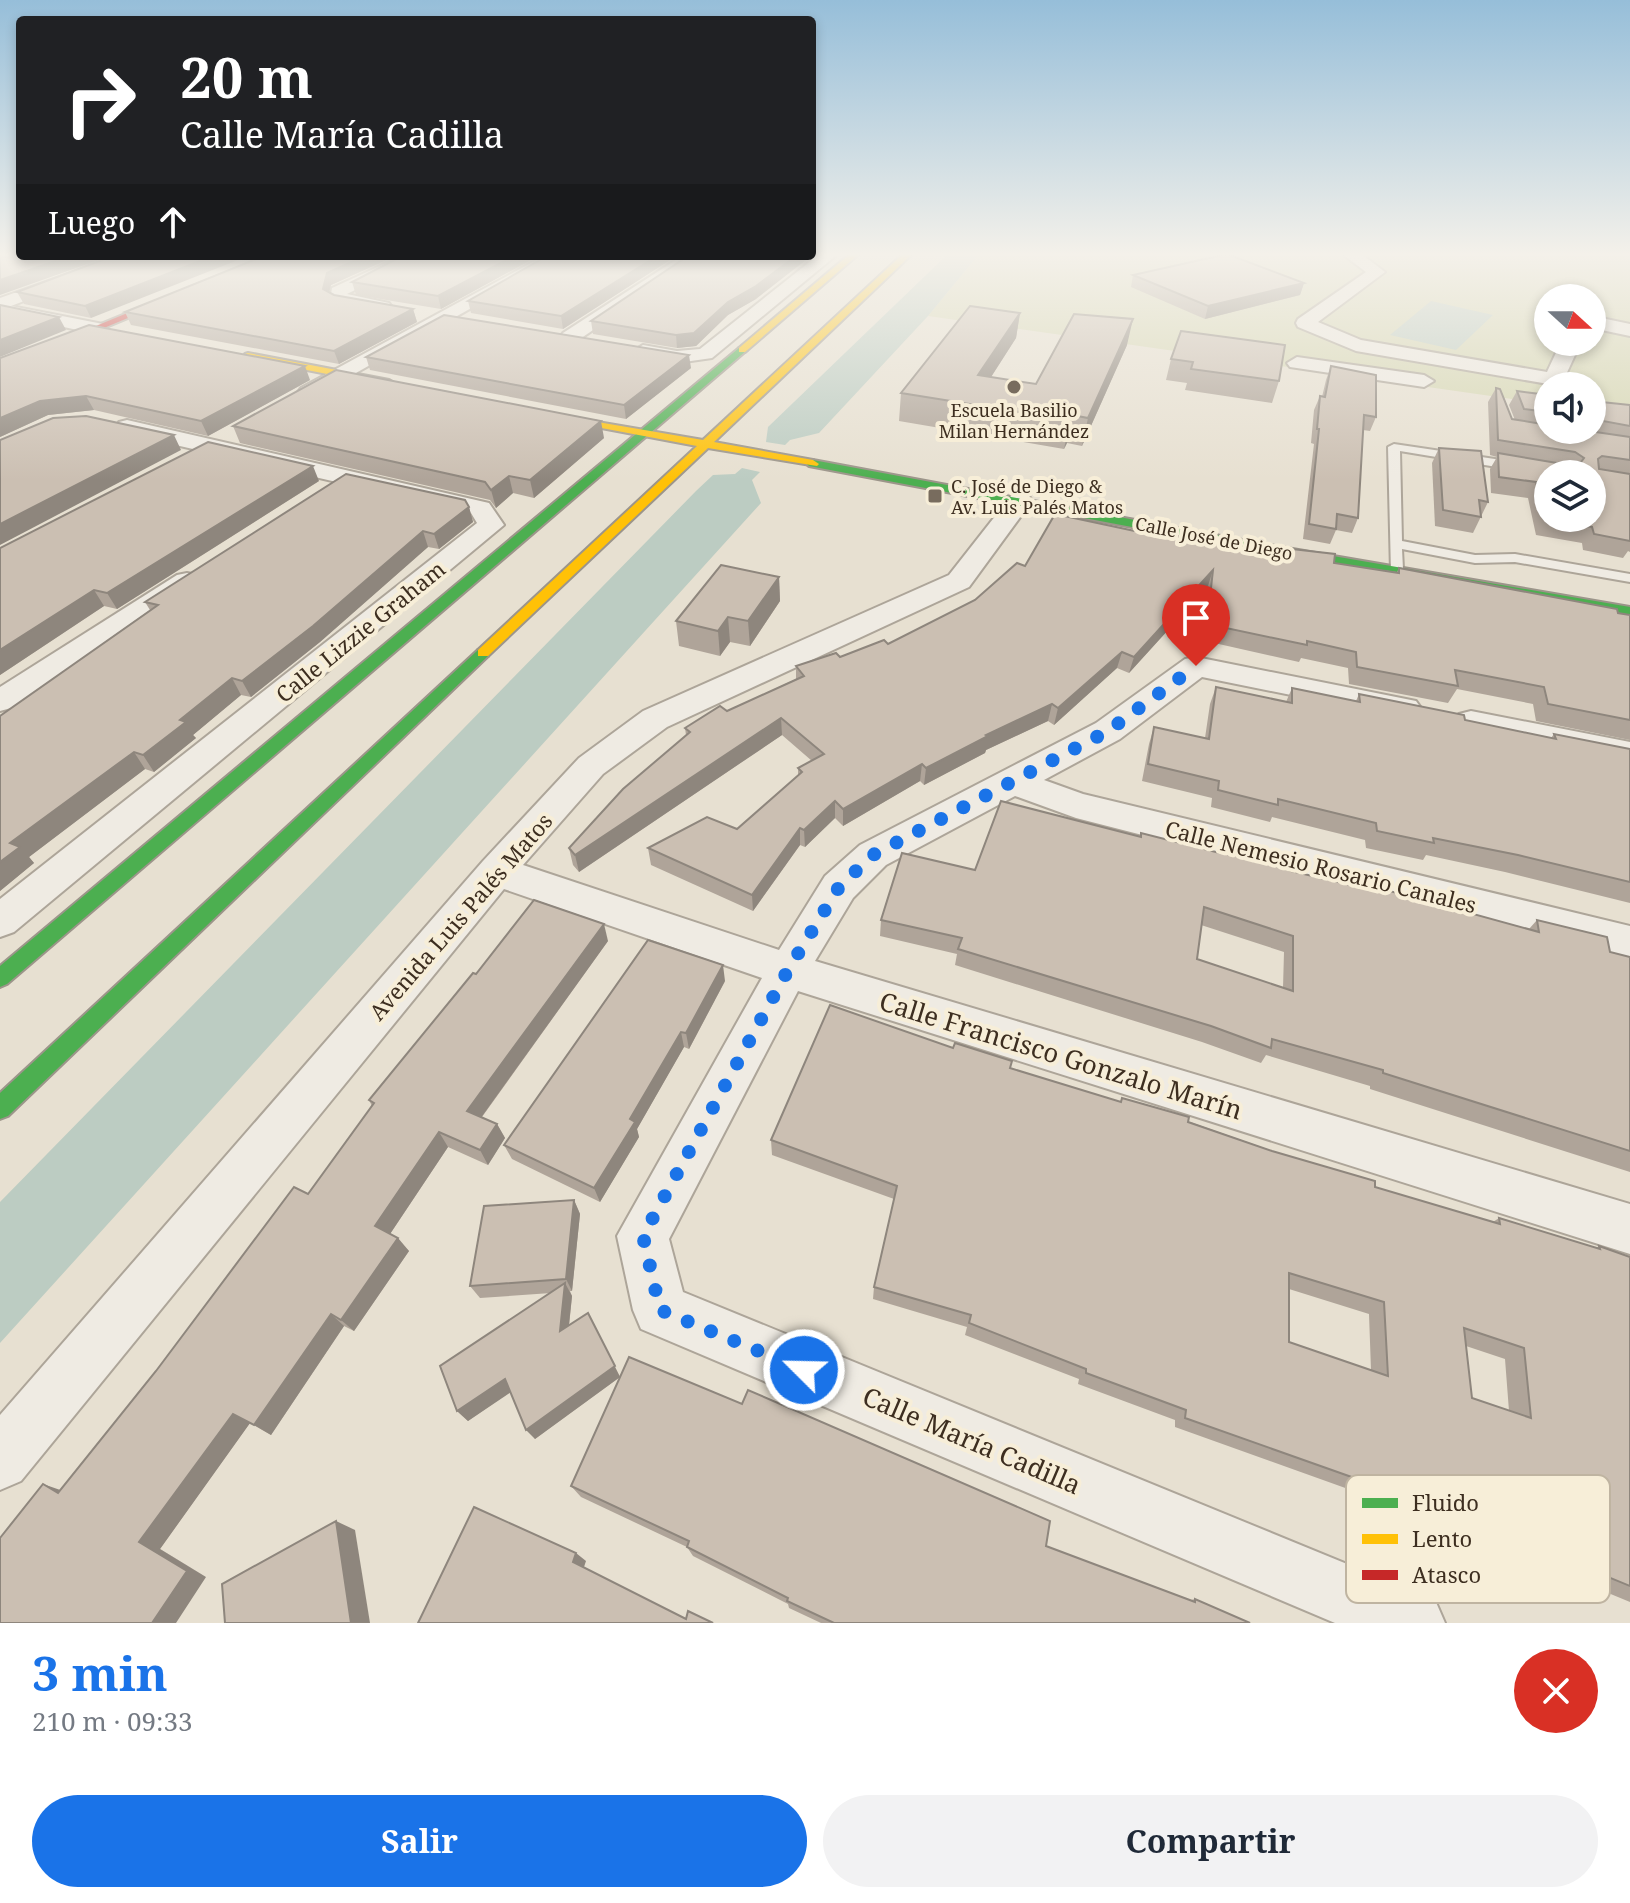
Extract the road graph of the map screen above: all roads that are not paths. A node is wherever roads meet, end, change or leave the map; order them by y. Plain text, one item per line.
1 (94, 329) edge
2 (101, 329) edge
3 (423, 329) edge
4 (574, 329) edge
5 (737, 329) edge
6 (767, 329) edge
7 (829, 329) edge
8 (1318, 329) edge
9 (127, 333) edge
10 (69, 339) edge
11 (601, 343) edge
12 (631, 349) edge
13 (234, 354) edge
14 (1565, 356) edge
15 (1297, 363) dead end
16 (340, 374) junction
17 (1450, 385) dead end
18 (401, 386) edge
19 (290, 403) edge
20 (522, 410) edge
21 (109, 423) edge
22 (644, 433) junction
23 (226, 438) junction
24 (705, 446) junction
25 (173, 467) edge
26 (1534, 469) edge
27 (347, 478) junction
28 (321, 496) edge
29 (1020, 501) junction
30 (1395, 544) junction
31 (214, 564) edge
32 (1396, 569) junction
33 (1630, 578) edge
34 (1630, 611) edge
35 (0, 701) edge
36 (1630, 754) edge
37 (1014, 782) junction
38 (496, 871) junction
39 (0, 921) edge
40 (1630, 943) edge
41 (788, 970) junction
42 (0, 978) edge
43 (0, 1108) edge
44 (1630, 1229) edge
45 (0, 1460) edge
46 (1346, 1596) edge
47 (1364, 1603) edge
48 (1412, 1623) edge

1 - 10 street
2 - 9 street
3 - 16 street
4 - 11 street
5 - 12 street
6 - 22 street
7 - 24 street
8 - 14 street
13 - 16 street
15 - 17 street
16 - 18 street
16 - 19 street
20 - 22 street, Calle José de Diego
21 - 23 street, Calle Lizzie Graham
22 - 24 street, Calle José de Diego
22 - 42 street
23 - 25 street
23 - 27 street, Calle Lizzie Graham
24 - 29 street, Calle José de Diego
24 - 43 street
26 - 30 lane
27 - 28 street
27 - 39 street, Calle Lizzie Graham
29 - 32 street, Calle José de Diego
29 - 38 street, Avenida Luis Palés Matos
30 - 32 lane
30 - 33 lane
31 - 35 street
32 - 34 street, Calle José de Diego
36 - 37 street
37 - 40 street, Calle Nemesio Rosario Canales
37 - 41 street
38 - 41 street, Calle Francisco Gonzalo Marín
38 - 45 street, Avenida Luis Palés Matos
41 - 44 street, Calle Francisco Gonzalo Marín
41 - 46 street, Calle María Cadilla
47 - 48 street, Calle María Cadilla

